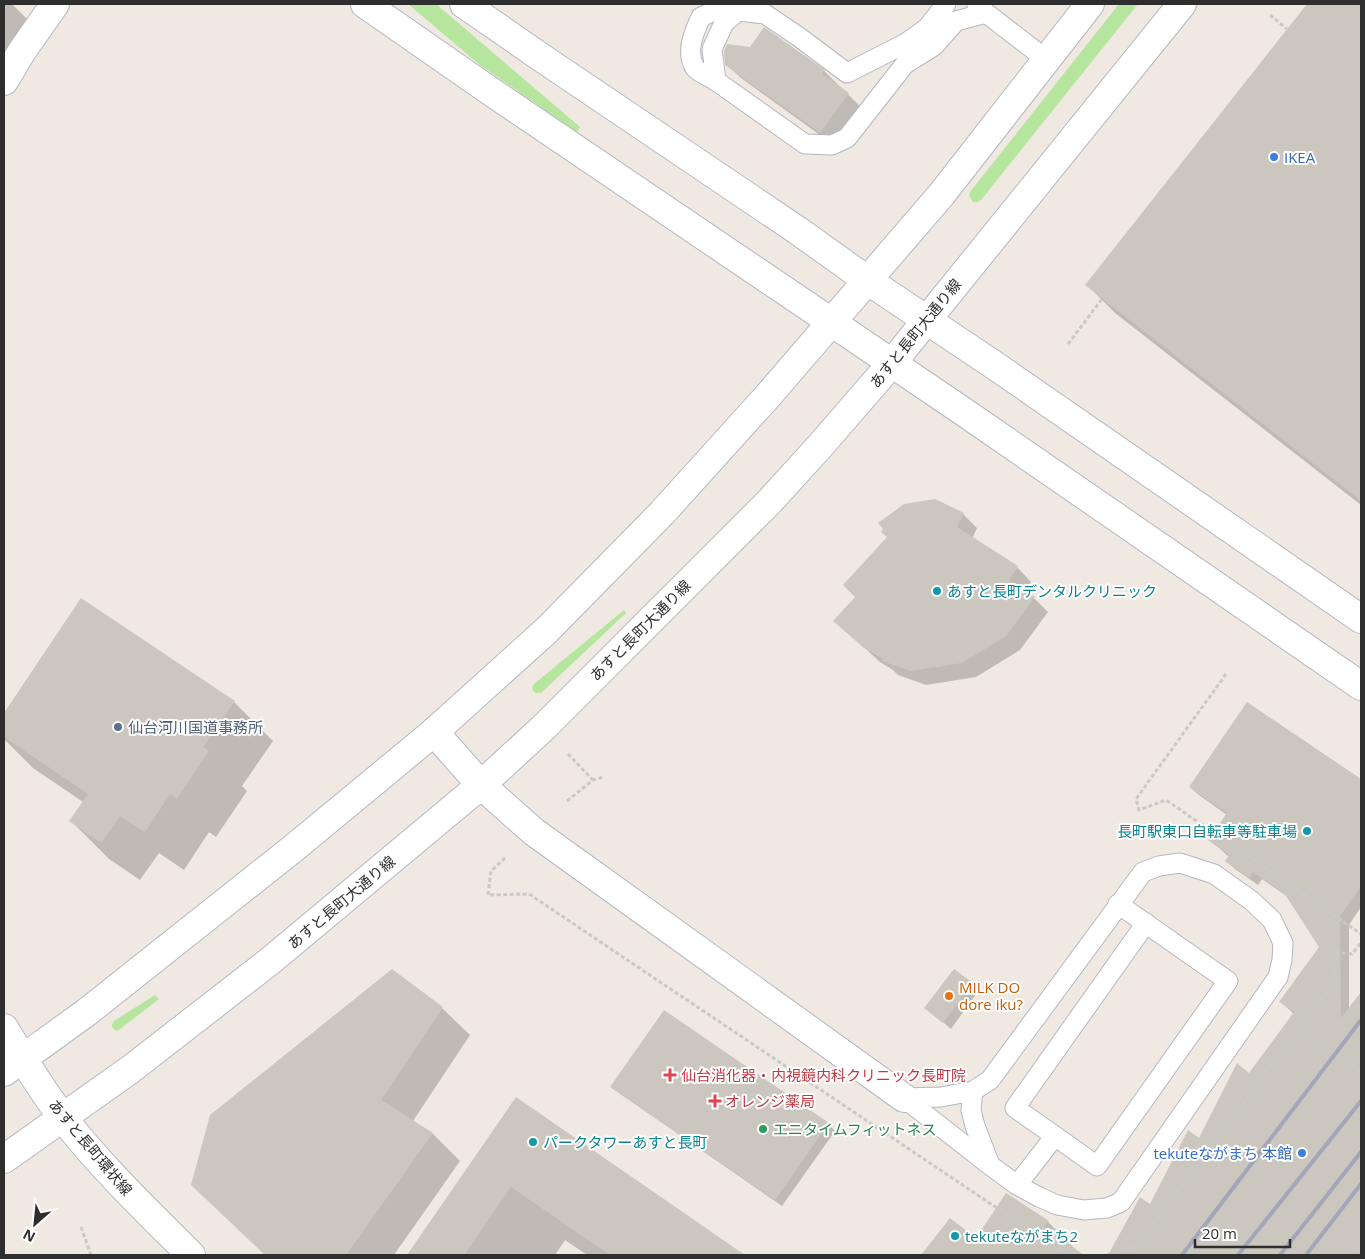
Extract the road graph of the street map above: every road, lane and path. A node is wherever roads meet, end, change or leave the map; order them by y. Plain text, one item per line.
1 (55, 4) edge
2 (365, 4) edge
3 (464, 4) edge
4 (946, 4) edge
5 (1090, 4) edge
6 (1182, 4) edge
7 (980, 8) edge
8 (1270, 15) dead end
9 (1287, 29) dead end
10 (1047, 60) junction
11 (4, 80) edge
12 (868, 280) junction
13 (1102, 299) dead end
14 (926, 320) junction
15 (832, 322) junction
16 (1068, 344) dead end
17 (892, 363) junction
18 (1361, 619) edge
19 (1226, 674) dead end
20 (1361, 686) edge
21 (434, 732) junction
22 (568, 754) dead end
23 (604, 777) dead end
24 (593, 780) junction
25 (481, 785) junction
26 (567, 801) dead end
27 (505, 858) dead end
28 (1319, 876) dead end
29 (1305, 896) junction
30 (1118, 904) junction
31 (1146, 923) junction
32 (1361, 934) edge
33 (1361, 943) edge
34 (1300, 1027) junction
35 (4, 1028) edge
36 (13, 1066) edge
37 (1361, 1072) edge
38 (973, 1091) junction
39 (904, 1098) junction
40 (62, 1117) junction
41 (1055, 1136) junction
42 (4, 1159) edge
43 (991, 1166) junction
44 (1018, 1185) junction
45 (81, 1227) dead end
46 (1361, 1243) edge
47 (91, 1255) edge
48 (191, 1255) edge
49 (1067, 1255) edge
50 (1107, 1255) edge
51 (1352, 1255) edge

1 - 11 street
2 - 15 street
3 - 12 street
4 - 7 lane
5 - 10 street
6 - 14 street, あすと長町大通り線
7 - 10 lane
8 - 9 path
10 - 12 street
12 - 14 street
12 - 15 street
13 - 16 path
14 - 17 street, あすと長町大通り線
14 - 18 street
15 - 17 street
15 - 21 street
17 - 20 street
17 - 25 street, あすと長町大通り線
19 - 29 path
21 - 25 street
21 - 36 street
22 - 24 path
23 - 24 path
24 - 26 path
25 - 39 street
25 - 40 street, あすと長町大通り線
27 - 49 path
28 - 29 path
29 - 32 path
30 - 31 lane
30 - 38 lane
30 - 44 lane
31 - 41 lane
31 - 41 lane
33 - 34 path
34 - 37 path
34 - 50 path
35 - 36 street, あすと長町環状線
36 - 40 street, あすと長町環状線
38 - 39 lane
38 - 43 lane
39 - 43 lane
40 - 42 street, あすと長町大通り線
40 - 48 street, あすと長町環状線
41 - 44 lane
43 - 44 lane
45 - 47 path
46 - 51 path

